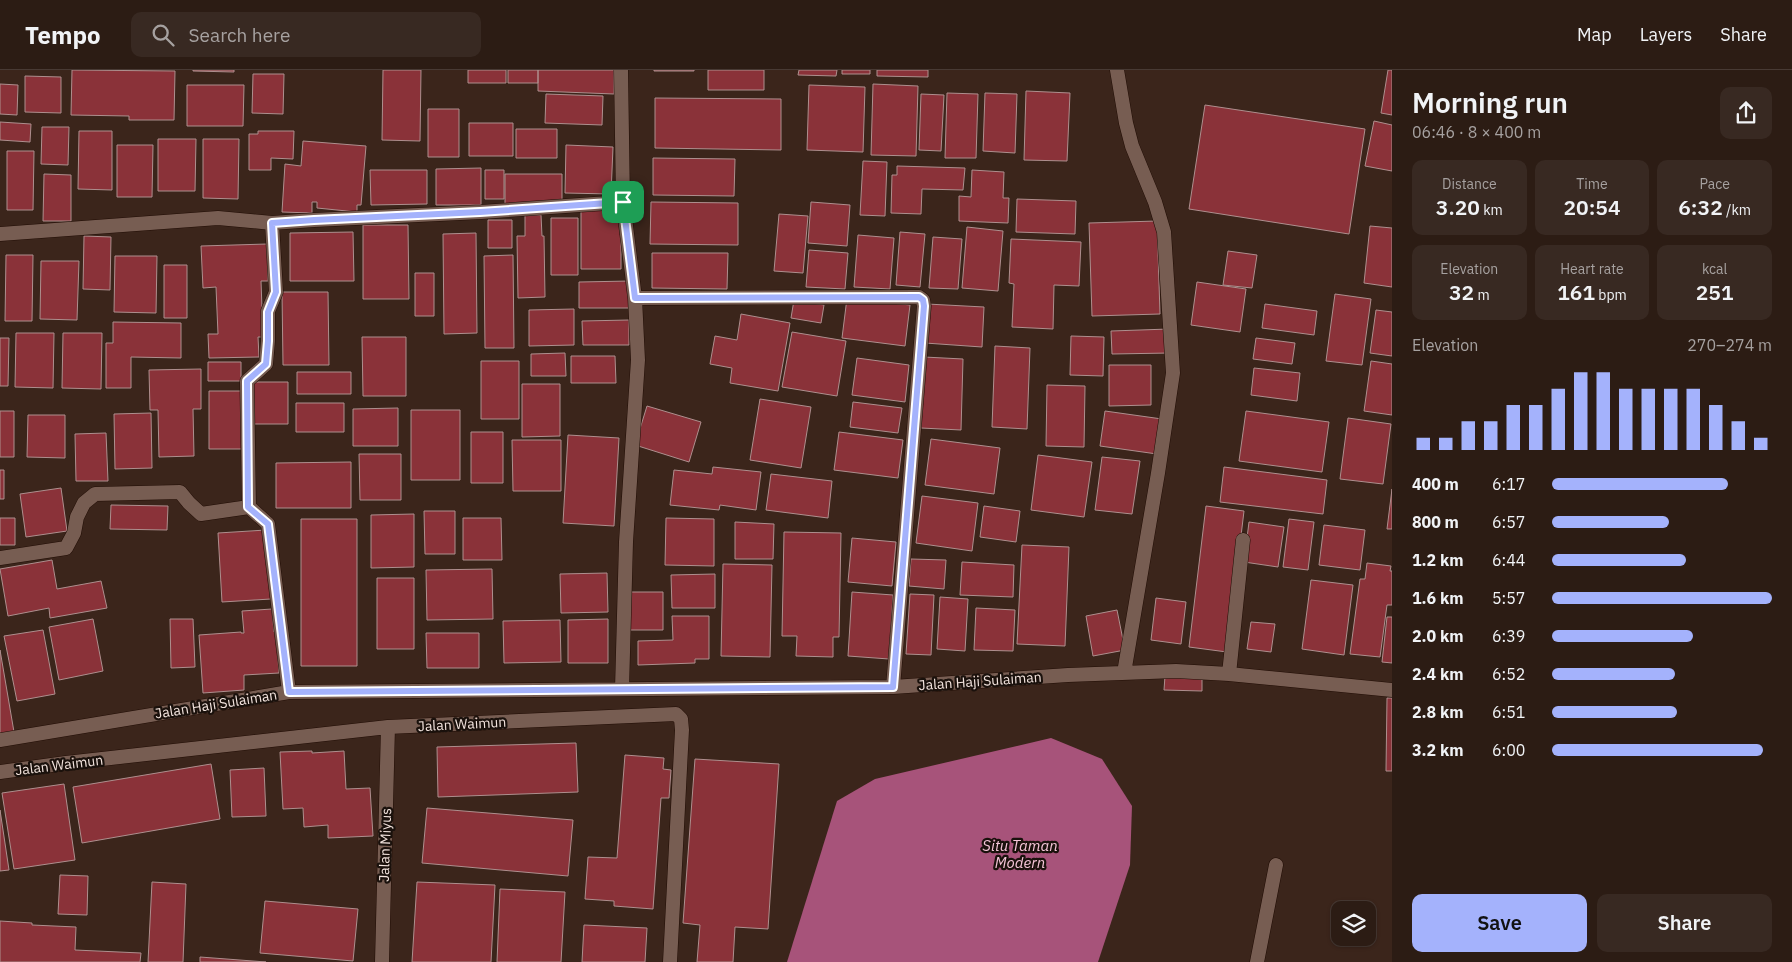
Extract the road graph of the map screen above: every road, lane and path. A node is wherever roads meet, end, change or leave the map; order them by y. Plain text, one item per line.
1 (621, 70) edge
2 (1118, 70) edge
3 (623, 202) junction
4 (272, 223) junction
5 (0, 234) edge
6 (635, 298) junction
7 (248, 507) junction
8 (1243, 540) dead end
9 (0, 558) edge
10 (1124, 673) junction
11 (1228, 674) junction
12 (893, 687) junction
13 (622, 689) junction
14 (1392, 690) edge
15 (289, 692) junction
16 (388, 727) junction
17 (0, 740) edge
18 (0, 772) edge
19 (1276, 865) dead end
20 (382, 962) edge
21 (670, 962) edge
22 (1257, 962) edge

1 - 3 street
2 - 10 street
3 - 4 street
3 - 6 street
4 - 5 street
4 - 7 street
6 - 12 street
6 - 13 street
7 - 9 street
7 - 15 street
8 - 11 street
10 - 11 street, Jalan Haji Sulaiman
10 - 12 street, Jalan Haji Sulaiman
11 - 14 street, Jalan Haji Sulaiman
12 - 13 street, Jalan Haji Sulaiman
13 - 15 street, Jalan Haji Sulaiman
15 - 17 street, Jalan Haji Sulaiman
16 - 18 street, Jalan Waimun
16 - 20 street, Jalan Miyus
16 - 21 street, Jalan Waimun
19 - 22 street

